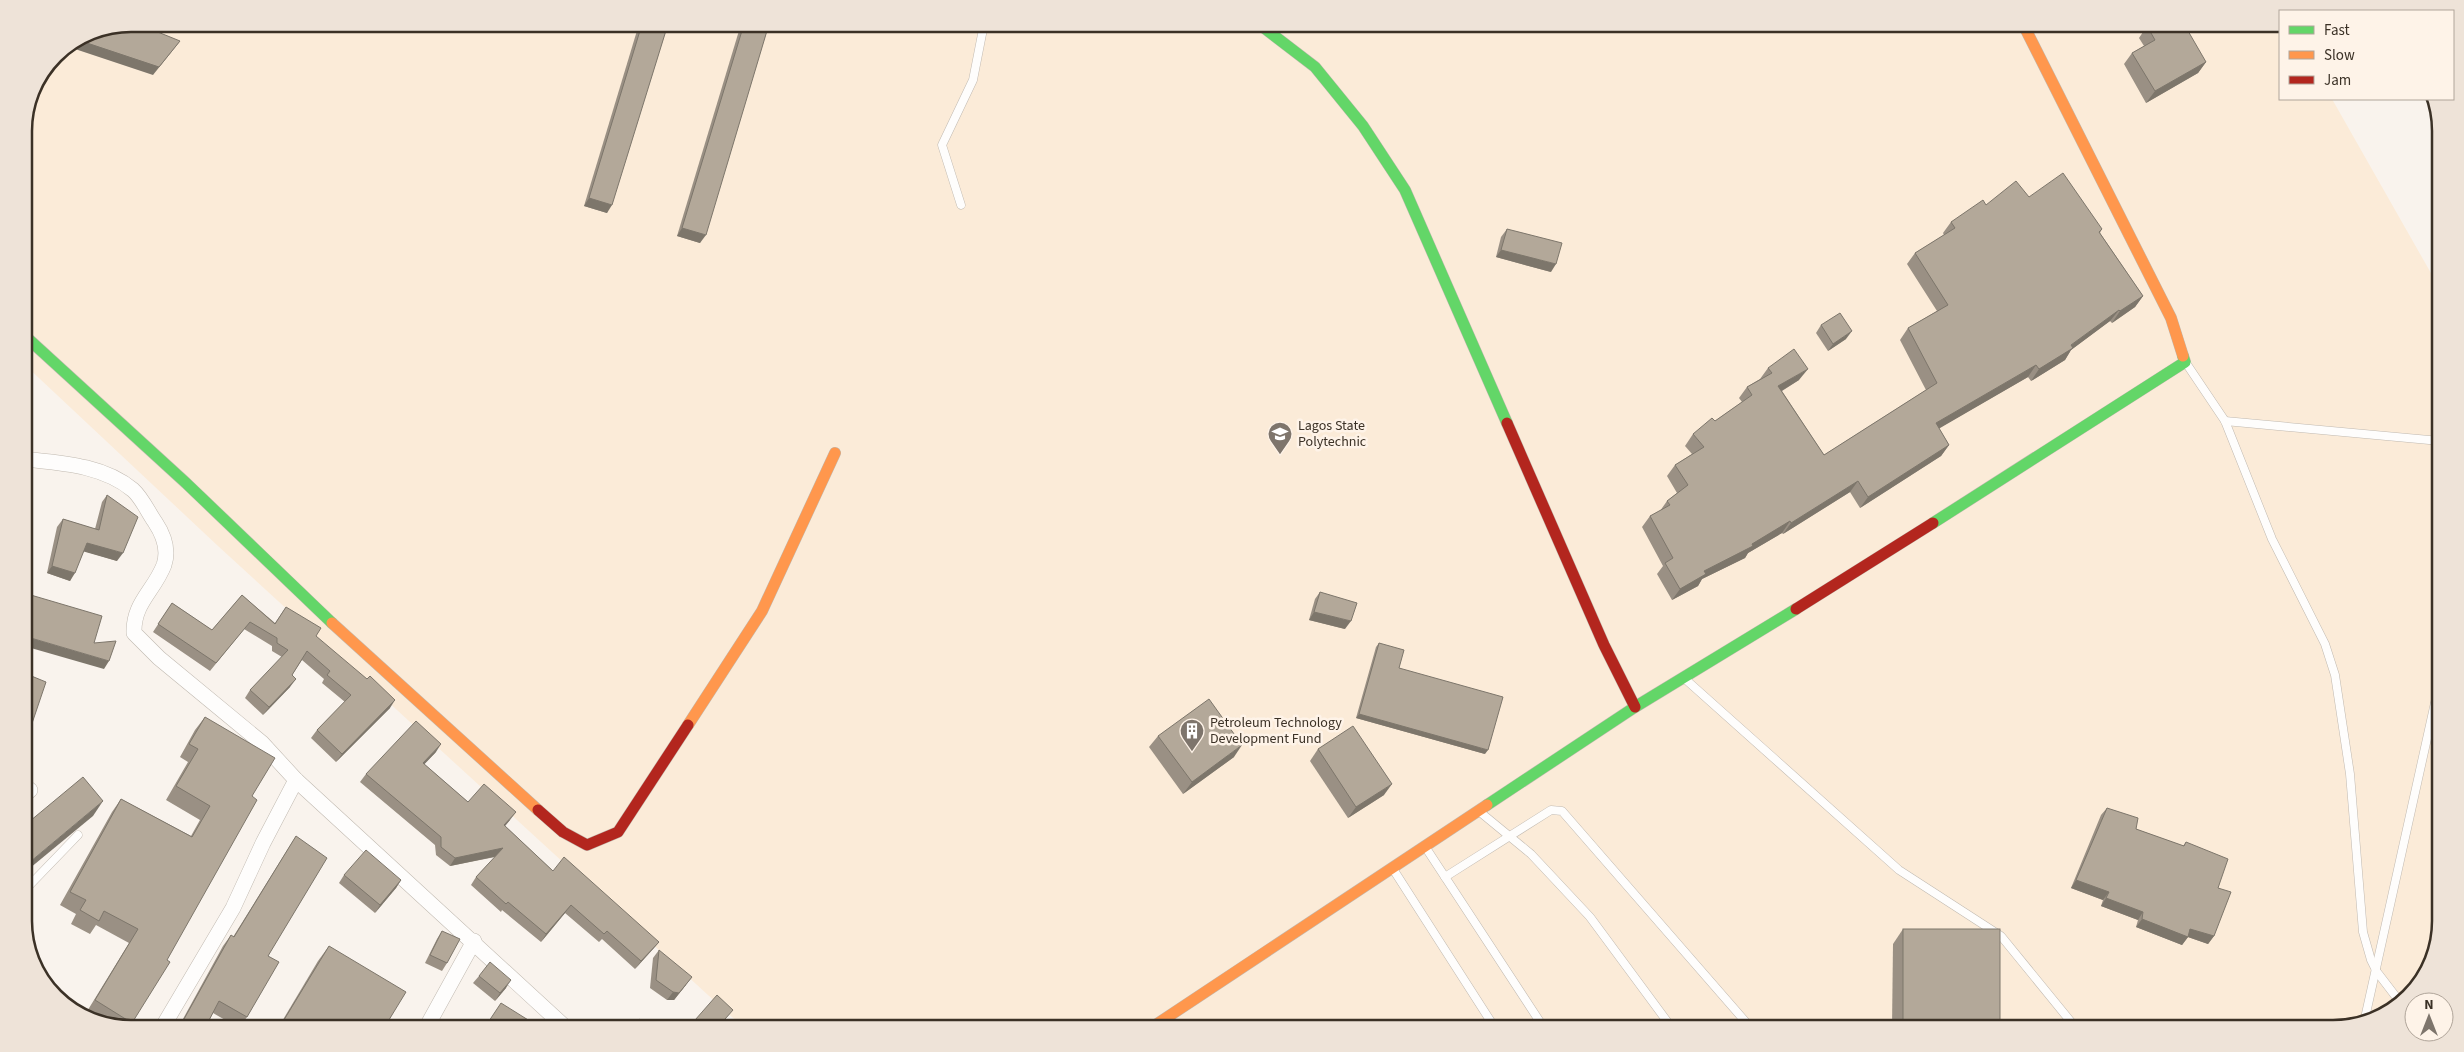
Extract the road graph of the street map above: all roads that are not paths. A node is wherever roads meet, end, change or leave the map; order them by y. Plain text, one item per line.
1 (1270, 32) edge
2 (2027, 32) edge
3 (982, 33) edge
4 (961, 205) dead end
5 (33, 342) edge
6 (2185, 362) junction
7 (2225, 421) junction
8 (2431, 440) edge
9 (835, 453) dead end
10 (33, 460) edge
11 (1684, 678) junction
12 (1635, 708) junction
13 (2432, 718) edge
14 (296, 780) junction
15 (1478, 811) junction
16 (78, 835) edge
17 (1509, 836) junction
18 (1425, 846) junction
19 (1392, 868) junction
20 (1445, 877) junction
21 (33, 882) edge
22 (474, 941) junction
23 (2377, 972) junction
24 (2396, 997) edge
25 (2366, 1013) edge
26 (167, 1020) edge
27 (430, 1020) edge
28 (558, 1020) edge
29 (1162, 1020) edge
30 (1490, 1020) edge
31 (1539, 1020) edge
32 (1666, 1020) edge
33 (1744, 1020) edge
34 (2069, 1020) edge

1 - 12 street
2 - 6 street
3 - 4 lane
5 - 9 street
6 - 7 lane
6 - 11 street
7 - 8 lane
7 - 23 lane
10 - 14 street
11 - 12 street
11 - 34 lane
12 - 15 street
13 - 23 lane
14 - 22 street
14 - 26 street
15 - 17 lane
15 - 18 street
16 - 21 lane
17 - 20 lane
17 - 32 lane
17 - 33 lane
18 - 19 street
18 - 20 lane
19 - 29 street
19 - 30 lane
20 - 31 lane
22 - 27 street
22 - 28 street
23 - 24 lane
23 - 25 lane

